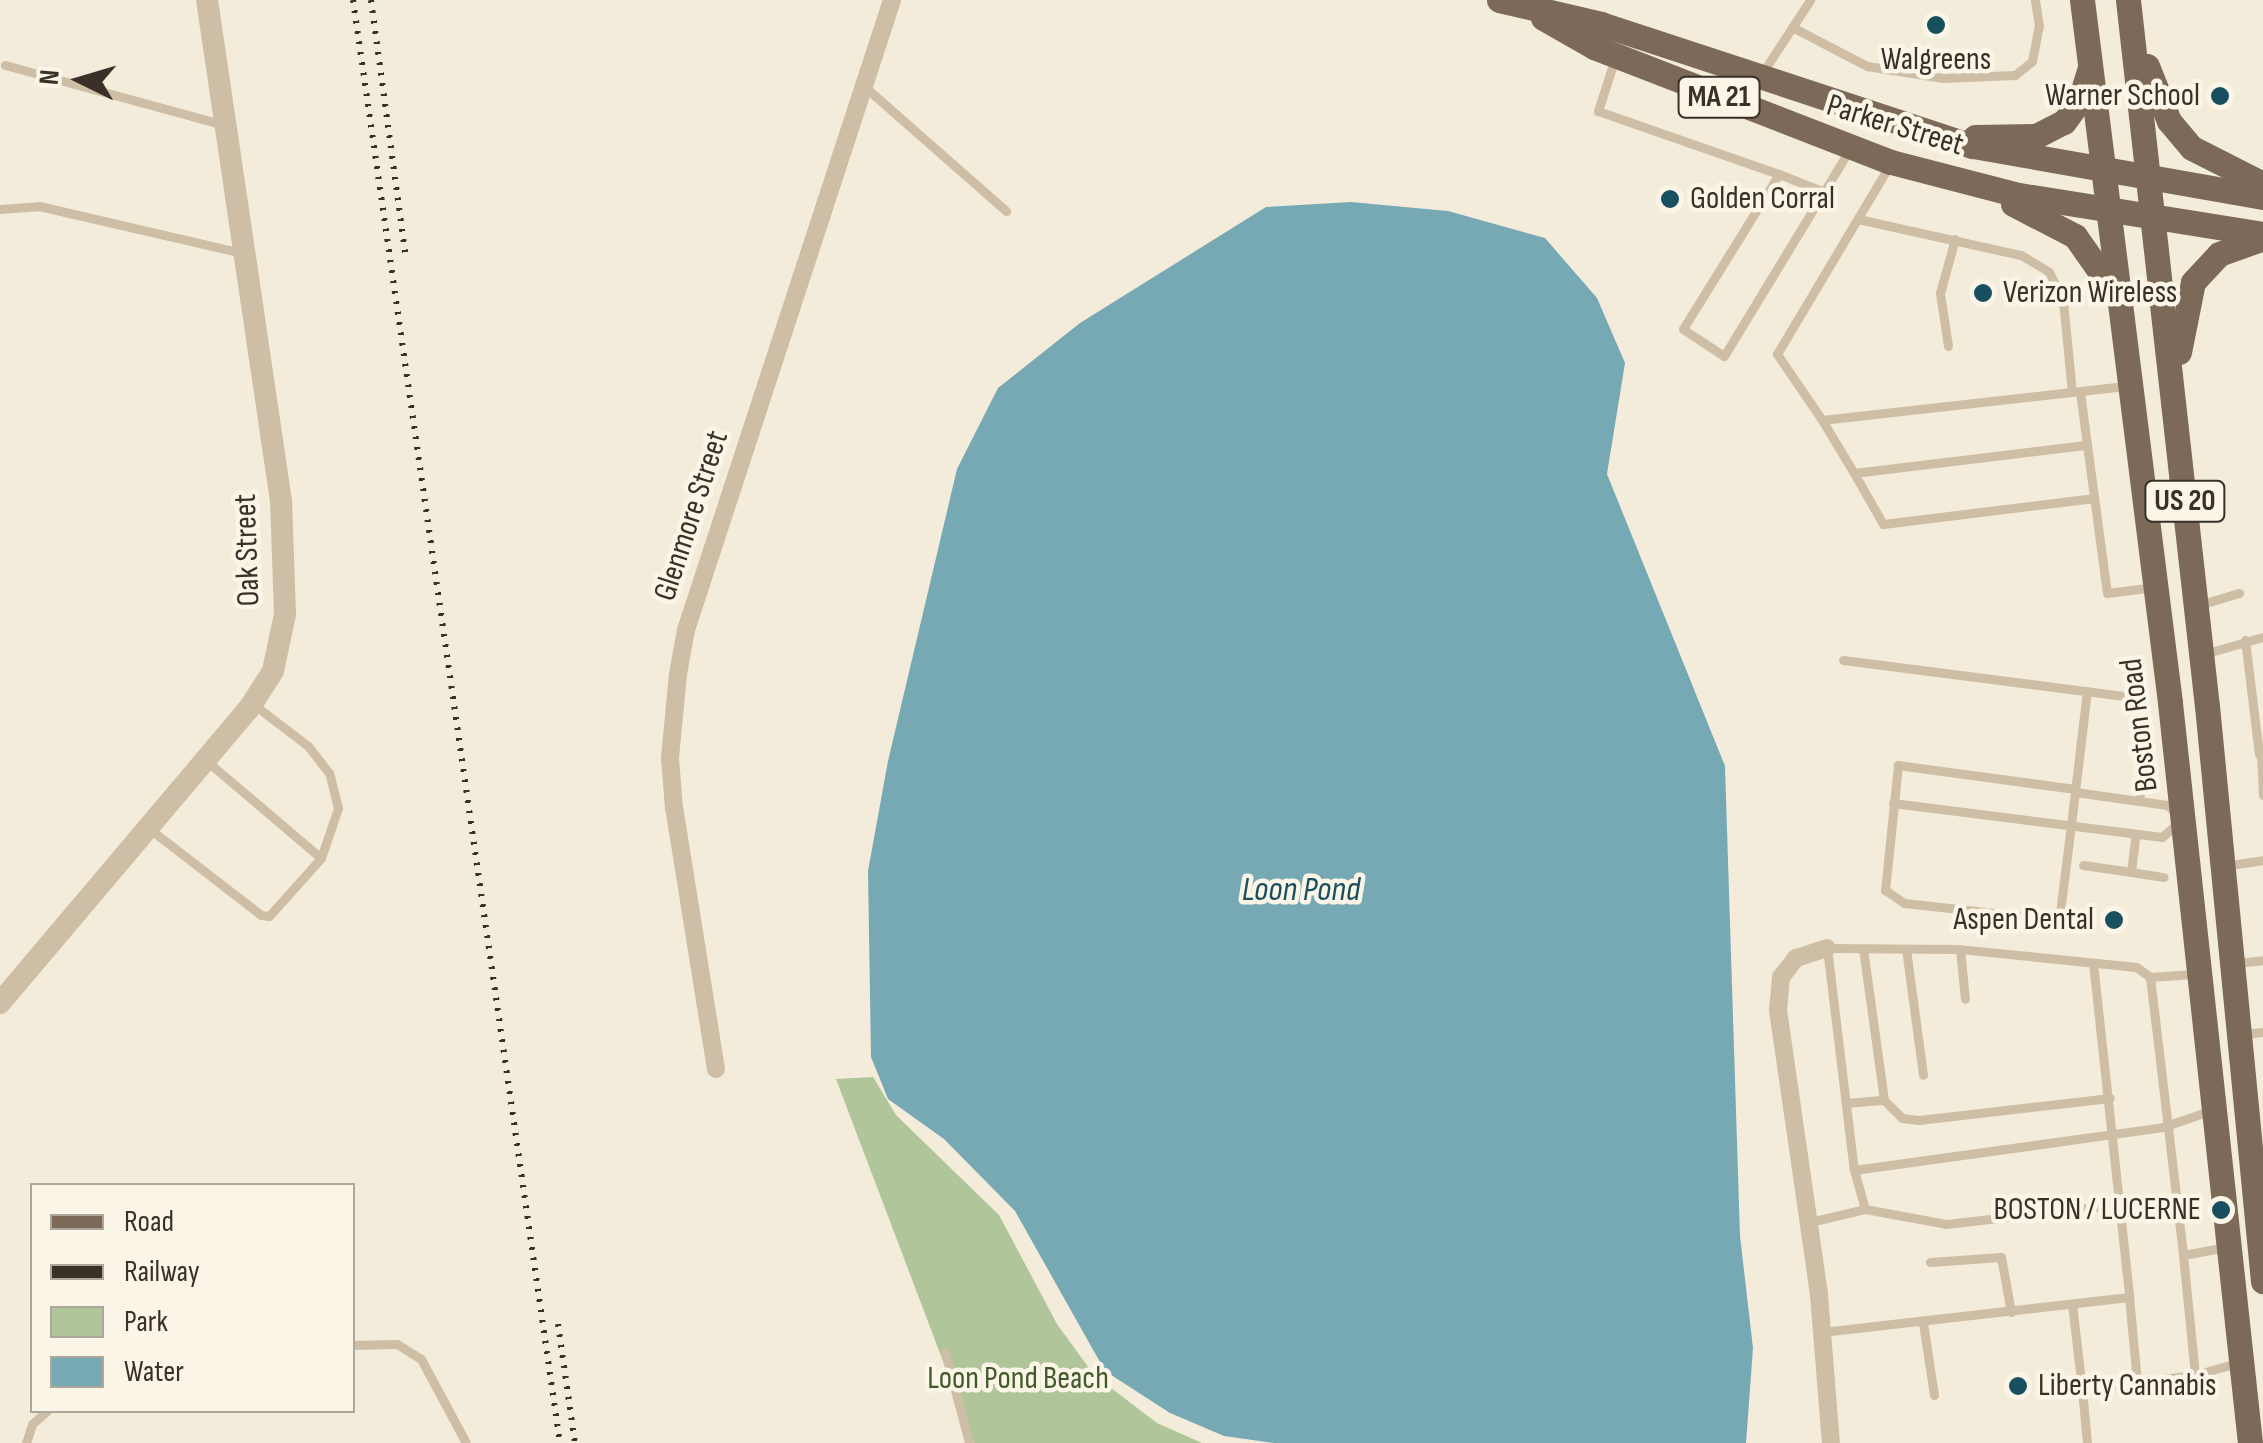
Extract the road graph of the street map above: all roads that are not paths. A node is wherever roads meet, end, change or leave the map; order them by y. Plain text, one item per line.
1 (207, 0) edge
2 (892, 0) edge
3 (1499, 0) edge
4 (1810, 0) edge
5 (2036, 0) edge
6 (2082, 0) edge
7 (2128, 3) edge
8 (1530, 10) junction
9 (1792, 27) junction
10 (2089, 51) junction
11 (1616, 56) junction
12 (4, 65) dead end
13 (1760, 77) junction
14 (866, 87) junction
15 (227, 126) junction
16 (1938, 137) junction
17 (1850, 149) junction
18 (1903, 165) junction
19 (1779, 174) junction
20 (2105, 174) junction
21 (2150, 181) junction
22 (2263, 184) edge
23 (1827, 192) junction
24 (2263, 197) edge
25 (0, 210) edge
26 (1006, 211) dead end
27 (2111, 211) junction
28 (2154, 218) junction
29 (1858, 219) junction
30 (2263, 237) edge
31 (1955, 239) junction
32 (246, 254) junction
33 (2126, 335) junction
34 (1948, 346) dead end
35 (2133, 386) junction
36 (2076, 392) junction
37 (1822, 420) junction
38 (2177, 432) junction
39 (2087, 445) junction
40 (1854, 473) junction
41 (2094, 498) junction
42 (2157, 586) junction
43 (2239, 593) dead end
44 (2196, 606) junction
45 (2263, 636) edge
46 (2245, 640) junction
47 (2202, 655) junction
48 (1842, 660) dead end
49 (2087, 691) junction
50 (252, 704) junction
51 (2261, 754) edge
52 (209, 763) junction
53 (2075, 790) junction
54 (2263, 794) edge
55 (2139, 801) junction
56 (1893, 803) junction
57 (2184, 819) junction
58 (2072, 825) junction
59 (151, 830) junction
60 (2136, 834) junction
61 (321, 858) junction
62 (2263, 860) edge
63 (2083, 866) dead end
64 (2220, 866) junction
65 (2131, 872) junction
66 (2164, 877) dead end
67 (1827, 948) junction
68 (1863, 949) junction
69 (1906, 949) junction
70 (1960, 950) junction
71 (2263, 960) edge
72 (2094, 962) junction
73 (2229, 964) junction
74 (2202, 974) junction
75 (2150, 977) junction
76 (1965, 999) dead end
77 (0, 1004) edge
78 (2263, 1032) edge
79 (2236, 1034) junction
80 (716, 1069) dead end
81 (1924, 1075) dead end
82 (2110, 1098) junction
83 (1884, 1100) junction
84 (1846, 1103) junction
85 (2216, 1108) junction
86 (2254, 1126) edge
87 (2163, 1127) junction
88 (2115, 1134) junction
89 (1854, 1170) junction
90 (2121, 1204) junction
91 (1864, 1209) junction
92 (2259, 1212) edge
93 (1810, 1222) junction
94 (2229, 1246) junction
95 (2183, 1254) junction
96 (1930, 1262) dead end
97 (2262, 1267) edge
98 (2129, 1297) junction
99 (2072, 1304) junction
100 (2011, 1312) junction
101 (1922, 1323) junction
102 (1822, 1332) junction
103 (355, 1345) edge
104 (945, 1352) dead end
105 (2240, 1362) junction
106 (2195, 1375) junction
107 (2137, 1382) junction
108 (2082, 1390) junction
109 (1934, 1395) dead end
110 (45, 1413) edge
111 (26, 1443) edge
112 (466, 1443) edge
113 (970, 1443) edge
114 (1831, 1443) edge
115 (2087, 1443) edge
116 (2250, 1443) edge

1 - 15 street, Oak Street
2 - 14 street, Glenmore Street
3 - 8 main road, Parker Street / MA 21
4 - 9 lane
5 - 9 lane
6 - 10 main road, Boston Road / US 20
7 - 21 main road, Boston Road / US 20
7 - 22 main road
8 - 11 main road, Parker Street / MA 21
8 - 13 main road, Parker Street / MA 21
9 - 13 lane
10 - 16 main road
10 - 20 main road, Boston Road / US 20
11 - 17 main road, Parker Street / MA 21
11 - 19 lane
12 - 15 lane
13 - 16 main road, Parker Street / MA 21
14 - 26 lane
14 - 80 street, Glenmore Street
15 - 32 street, Oak Street
16 - 20 main road, Parker Street / MA 21
17 - 18 main road, Parker Street / MA 21
17 - 23 lane
18 - 27 main road, Parker Street / MA 21
18 - 29 lane
18 - 33 main road
19 - 23 lane
19 - 23 lane
20 - 21 main road, Parker Street / MA 21
20 - 27 main road, Boston Road / US 20
21 - 24 main road, Parker Street
21 - 28 main road, Boston Road / US 20
25 - 32 lane
27 - 28 main road, Parker Street / MA 21
27 - 33 main road, Boston Road / US 20
28 - 30 main road, Parker Street
28 - 38 main road, Boston Road / US 20
29 - 31 lane
29 - 37 lane
30 - 38 main road
31 - 34 lane
31 - 36 lane
32 - 50 street, Oak Street
33 - 35 main road, Boston Road / US 20
35 - 36 lane
35 - 42 main road, Boston Road / US 20
36 - 37 lane
36 - 39 lane
37 - 40 lane
38 - 44 main road, Boston Road / US 20
39 - 40 lane
39 - 41 lane
40 - 41 lane
41 - 42 lane
42 - 57 main road, Boston Road / US 20
43 - 44 lane
44 - 47 main road, Boston Road / US 20
45 - 46 lane
46 - 47 lane
46 - 51 lane
47 - 64 main road, Boston Road / US 20
48 - 49 lane
49 - 53 lane
49 - 55 lane
50 - 52 street, Oak Street
50 - 61 lane
51 - 54 lane
52 - 59 street, Oak Street
52 - 61 lane
53 - 55 lane
53 - 56 lane
53 - 58 lane
55 - 57 lane
56 - 58 lane
56 - 58 lane
57 - 60 lane
57 - 74 main road, Boston Road / US 20
58 - 60 lane
59 - 61 lane
59 - 77 street, Oak Street
60 - 65 lane
62 - 64 lane
63 - 65 lane
64 - 73 main road, Boston Road / US 20
65 - 66 lane
67 - 68 lane
67 - 84 lane
67 - 93 street
68 - 69 lane
68 - 83 lane
69 - 70 lane
69 - 81 lane
70 - 72 lane
70 - 76 lane
71 - 73 lane
72 - 75 lane
72 - 82 lane
73 - 79 main road, Boston Road / US 20
74 - 75 lane
74 - 85 main road, Boston Road / US 20
75 - 87 lane
78 - 79 lane
79 - 86 main road, Boston Road / US 20
82 - 83 lane
82 - 88 lane
83 - 84 lane
84 - 89 lane
85 - 87 lane
85 - 94 main road, Boston Road / US 20
86 - 92 main road, Boston Road / US 20
87 - 88 lane
87 - 95 lane
88 - 89 lane
88 - 90 lane
89 - 91 lane
90 - 91 lane
90 - 98 lane
91 - 93 lane
92 - 97 main road, Boston Road / US 20
93 - 102 street
94 - 95 lane
94 - 105 main road, Boston Road / US 20
95 - 106 lane
96 - 100 lane
98 - 99 lane
98 - 107 lane
99 - 100 lane
99 - 108 lane
100 - 101 lane
101 - 102 lane
101 - 109 lane
102 - 114 street
103 - 112 lane
104 - 113 lane
105 - 106 lane
105 - 116 main road, Boston Road / US 20
106 - 107 lane
107 - 108 lane
108 - 115 lane
110 - 111 lane

